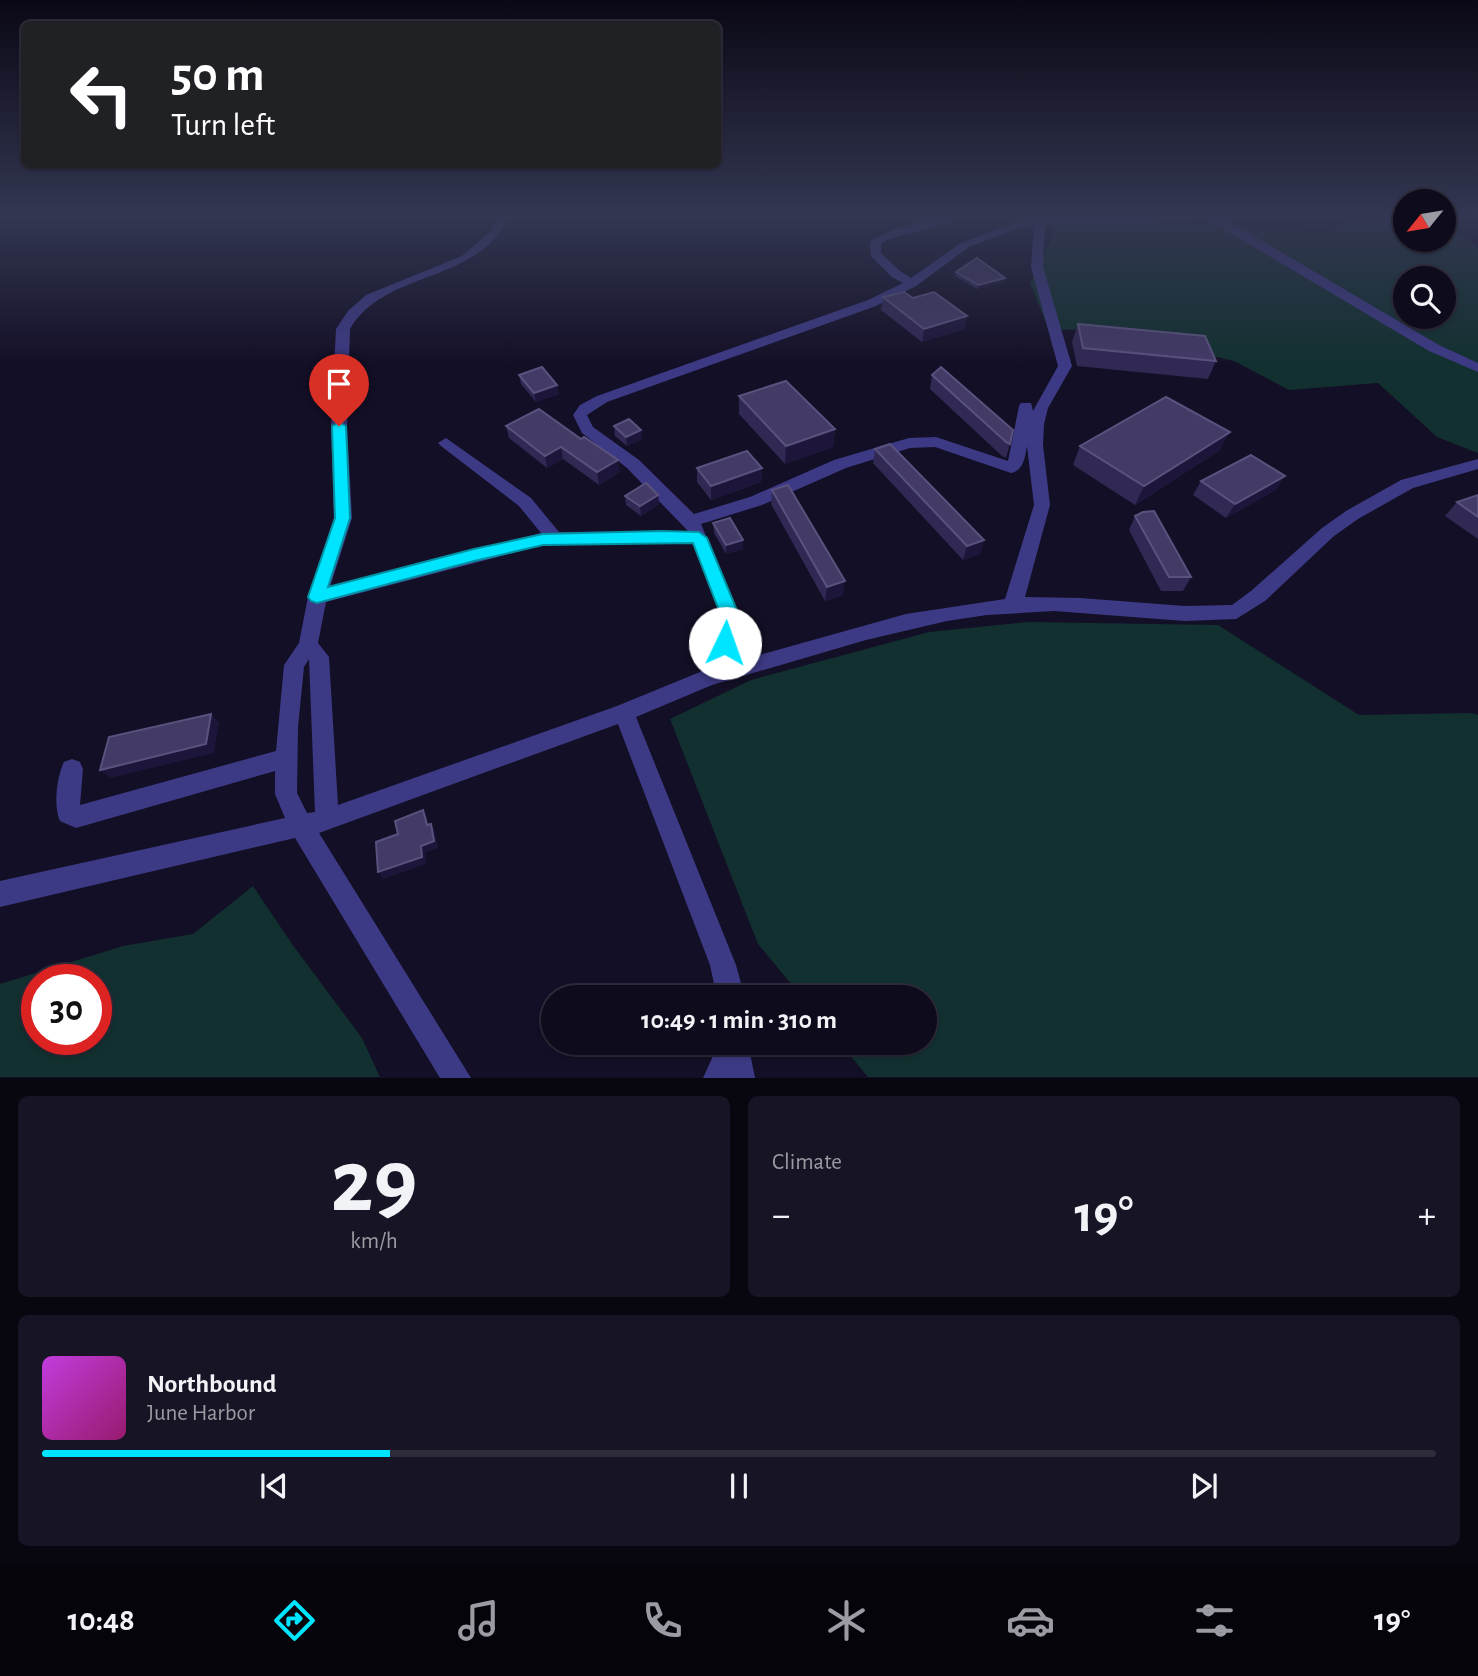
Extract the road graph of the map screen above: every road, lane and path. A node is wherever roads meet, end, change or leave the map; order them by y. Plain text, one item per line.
1 (446, 266) edge
2 (888, 266) edge
3 (937, 266) edge
4 (1037, 266) edge
5 (1297, 266) edge
6 (912, 283) junction
7 (1478, 368) edge
8 (1026, 406) dead end
9 (446, 443) dead end
10 (1478, 464) edge
11 (691, 520) junction
12 (699, 538) junction
13 (555, 539) junction
14 (317, 597) junction
15 (1013, 606) junction
16 (308, 645) junction
17 (707, 678) junction
18 (624, 713) junction
19 (287, 758) junction
20 (72, 769) dead end
21 (327, 820) junction
22 (301, 826) junction
23 (0, 894) edge
24 (728, 985) edge
25 (728, 1055) edge
26 (736, 1055) edge
27 (457, 1077) edge
28 (717, 1077) edge
29 (741, 1077) edge

1 - 14 street
2 - 6 street
3 - 6 street
4 - 15 street
5 - 7 street
6 - 11 street
8 - 11 street
9 - 13 street
10 - 15 street
11 - 12 street
12 - 13 street
12 - 17 street
13 - 14 street
14 - 16 street
15 - 17 street
16 - 19 street
16 - 21 street
17 - 18 street
18 - 21 street
18 - 24 street
19 - 20 street
19 - 22 street
21 - 22 street
22 - 23 street
22 - 27 street
25 - 28 street
26 - 29 street

